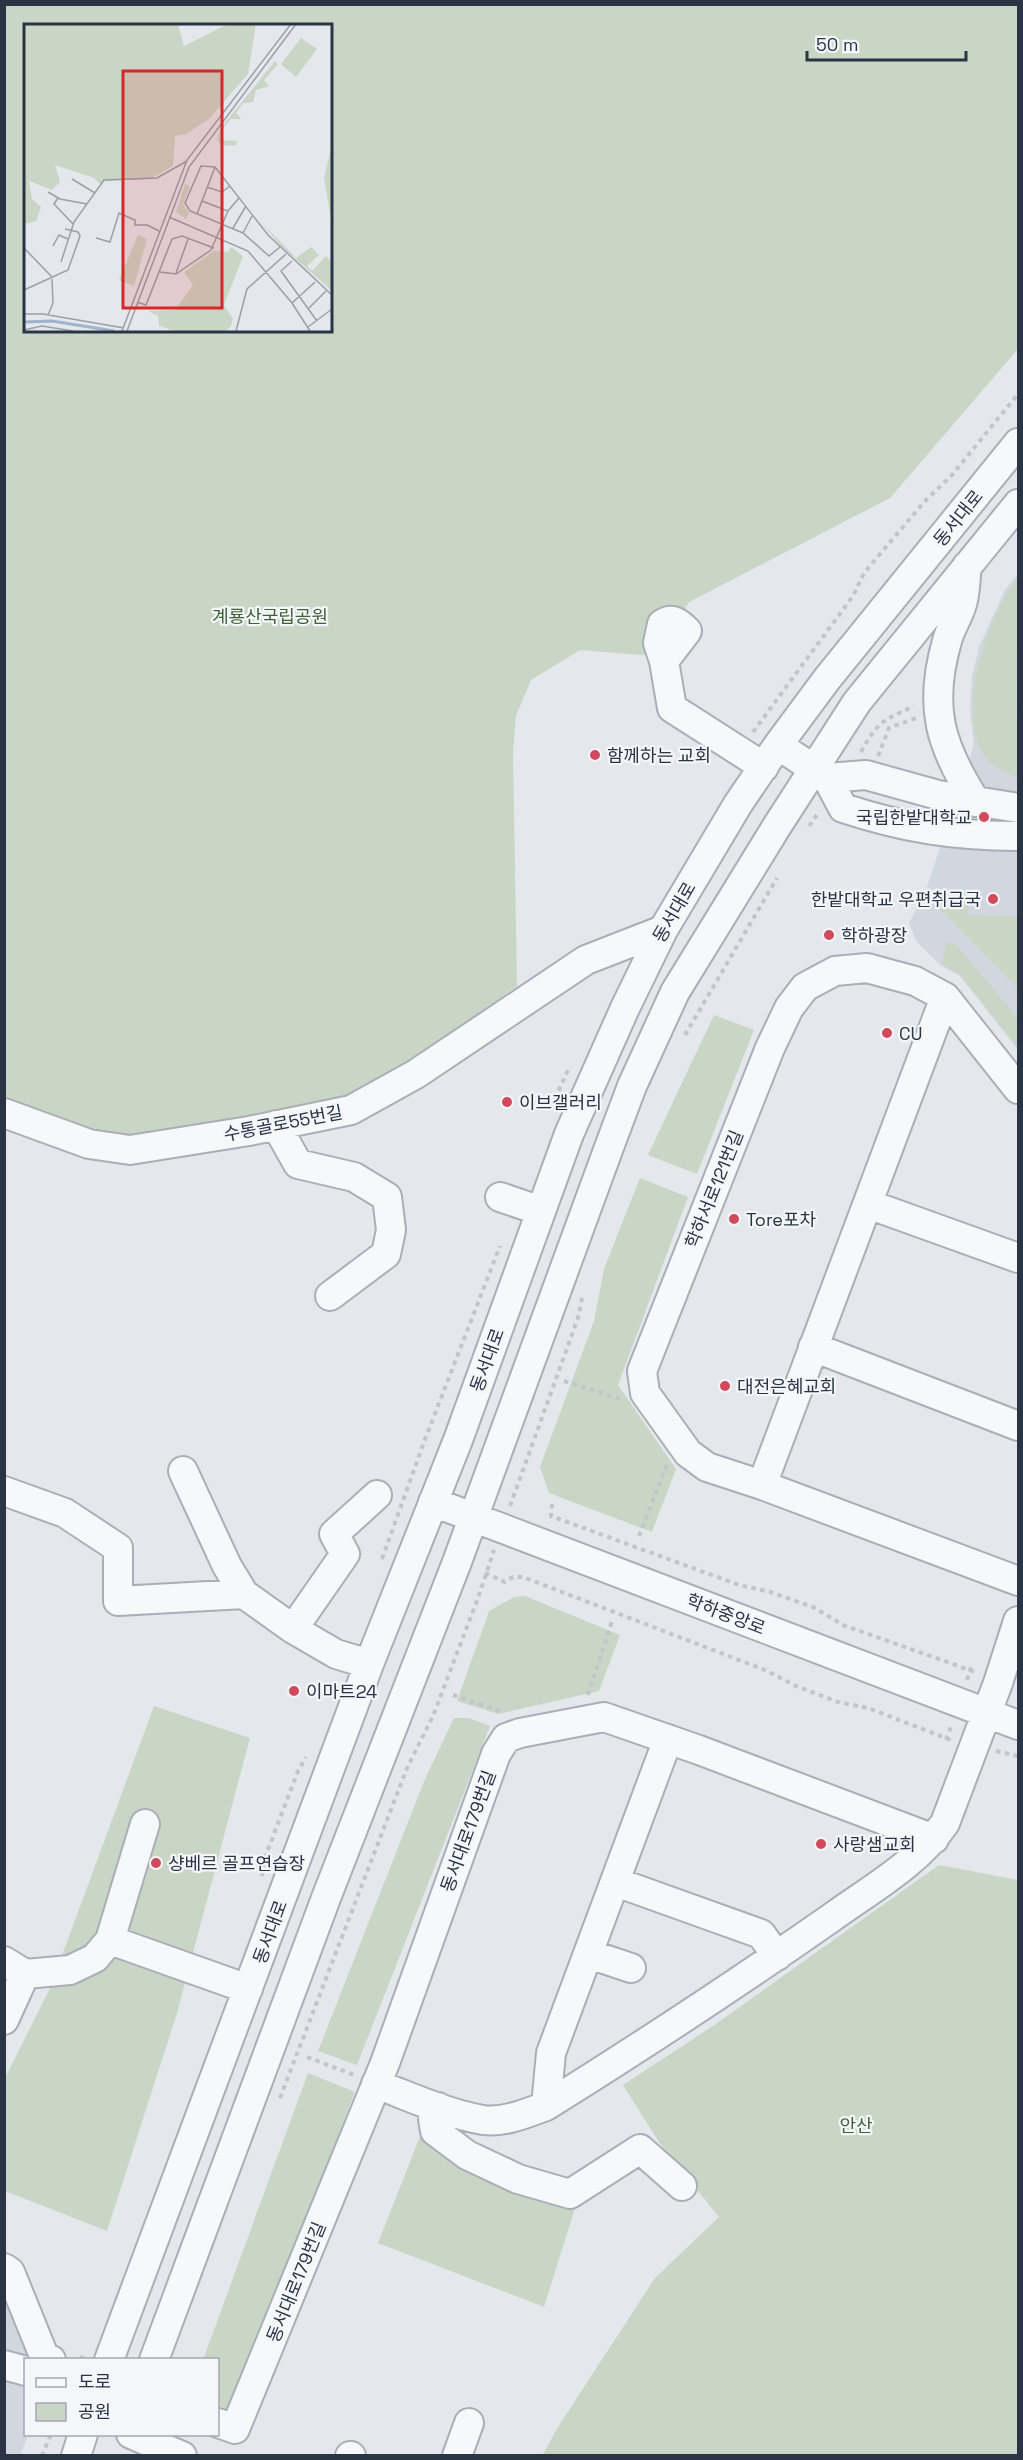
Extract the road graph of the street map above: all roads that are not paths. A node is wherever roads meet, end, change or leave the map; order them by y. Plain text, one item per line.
1 (1018, 443) edge
2 (1018, 504) edge
3 (967, 566) junction
4 (664, 661) dead end
5 (771, 756) junction
6 (820, 773) junction
7 (976, 802) junction
8 (1018, 807) edge
9 (1018, 836) edge
10 (663, 930) junction
11 (945, 997) junction
12 (1018, 1089) edge
13 (4, 1113) edge
14 (276, 1125) junction
15 (500, 1197) dead end
16 (868, 1204) junction
17 (541, 1211) junction
18 (1018, 1258) edge
19 (330, 1296) dead end
20 (813, 1347) junction
21 (1018, 1426) edge
22 (183, 1470) dead end
23 (762, 1485) junction
24 (4, 1491) edge
25 (377, 1495) dead end
26 (433, 1502) junction
27 (474, 1517) junction
28 (1018, 1581) edge
29 (244, 1594) junction
30 (1018, 1621) edge
31 (293, 1629) junction
32 (369, 1664) junction
33 (986, 1713) junction
34 (1018, 1725) edge
35 (668, 1739) junction
36 (145, 1824) dead end
37 (934, 1839) junction
38 (616, 1882) junction
39 (110, 1940) junction
40 (589, 1954) junction
41 (777, 1956) junction
42 (15, 1968) edge
43 (631, 1968) dead end
44 (248, 1989) junction
45 (4, 2020) edge
46 (367, 2080) junction
47 (546, 2106) junction
48 (438, 2107) junction
49 (682, 2186) dead end
50 (4, 2268) edge
51 (40, 2358) edge
52 (91, 2358) edge
53 (155, 2358) edge
54 (24, 2363) edge
55 (4, 2365) edge
56 (219, 2423) edge
57 (469, 2423) dead end
58 (82, 2436) edge
59 (125, 2436) edge
60 (136, 2436) edge
61 (76, 2456) edge
62 (118, 2456) edge
63 (182, 2456) edge
64 (457, 2456) edge

1 - 5 street, 동서대로
2 - 3 street, 동서대로
3 - 6 street, 동서대로
3 - 7 street
4 - 5 street
5 - 6 street
5 - 10 street, 동서대로
6 - 7 street
6 - 9 street
6 - 27 street, 동서대로
7 - 8 street
10 - 14 street, 수통골로55번길
10 - 17 street, 동서대로
11 - 12 street, 학하서로121번길
11 - 16 street
11 - 23 street, 학하서로121번길
13 - 14 street, 수통골로55번길
14 - 19 street
15 - 17 street
16 - 18 street
16 - 20 street
17 - 26 street, 동서대로
20 - 21 street
20 - 23 street
22 - 29 street
23 - 28 street, 학하서로121번길
24 - 29 street
25 - 31 street
26 - 27 street, 학하중앙로
26 - 32 street, 동서대로
27 - 33 street, 학하중앙로
27 - 53 street, 동서대로
29 - 31 street
30 - 33 street
31 - 32 street
32 - 44 street, 동서대로
33 - 34 street, 학하중앙로
33 - 37 street
35 - 37 street, 동서대로179번길
35 - 38 street
35 - 46 street, 동서대로179번길
36 - 39 street
37 - 41 street
38 - 40 street
38 - 41 street
39 - 42 street
39 - 44 street
40 - 43 street
40 - 47 street
41 - 47 street
42 - 45 street
44 - 52 street, 동서대로
46 - 48 street
46 - 56 street, 동서대로179번길
47 - 48 street
48 - 49 street
50 - 51 street
54 - 55 street
57 - 64 street
58 - 61 street
59 - 62 street
60 - 63 street

